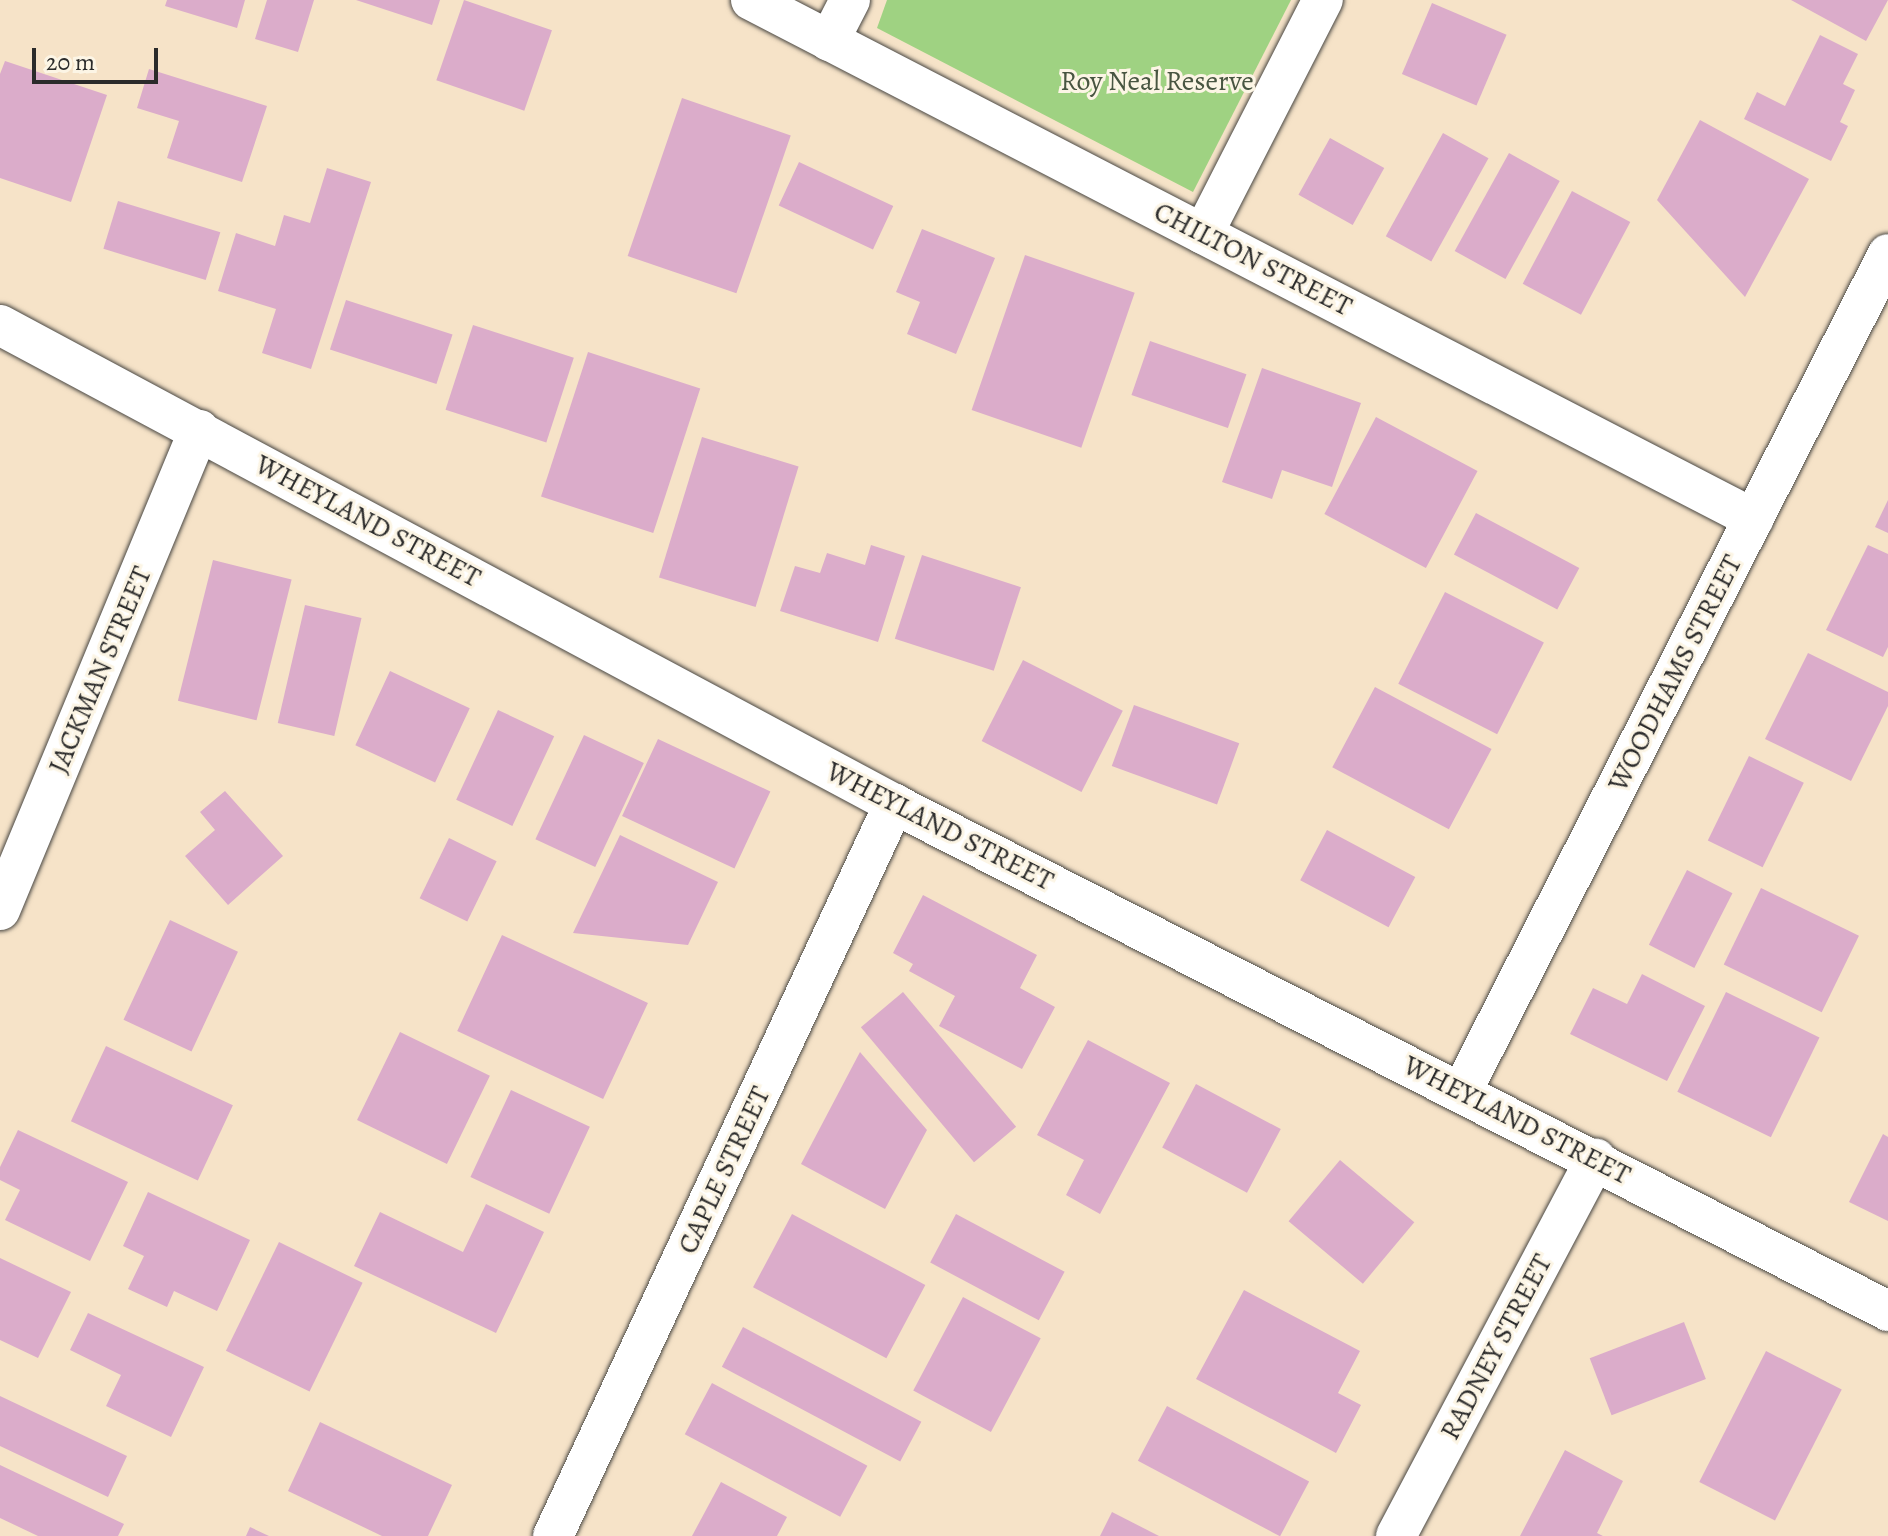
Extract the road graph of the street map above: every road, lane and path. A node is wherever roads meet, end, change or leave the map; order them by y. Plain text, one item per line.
1 (751, 0) edge
2 (850, 0) edge
3 (1323, 0) edge
4 (829, 41) junction
5 (1203, 234) junction
6 (1888, 254) edge
7 (0, 325) edge
8 (199, 430) junction
9 (1754, 519) junction
10 (894, 804) junction
11 (0, 910) edge
12 (1461, 1093) junction
13 (1596, 1159) junction
14 (1888, 1311) edge
15 (553, 1536) edge
16 (1396, 1536) edge

1 - 4 street, CHILTON STREET
2 - 4 street
3 - 5 street
4 - 5 street, CHILTON STREET
5 - 9 street, CHILTON STREET
6 - 9 street, WOODHAMS STREET
7 - 8 street, WHEYLAND STREET
8 - 10 street, WHEYLAND STREET
8 - 11 street, JACKMAN STREET
9 - 12 street, WOODHAMS STREET
10 - 12 street, WHEYLAND STREET
10 - 15 street, CAPLE STREET
12 - 13 street, WHEYLAND STREET
13 - 14 street, WHEYLAND STREET
13 - 16 street, RADNEY STREET

